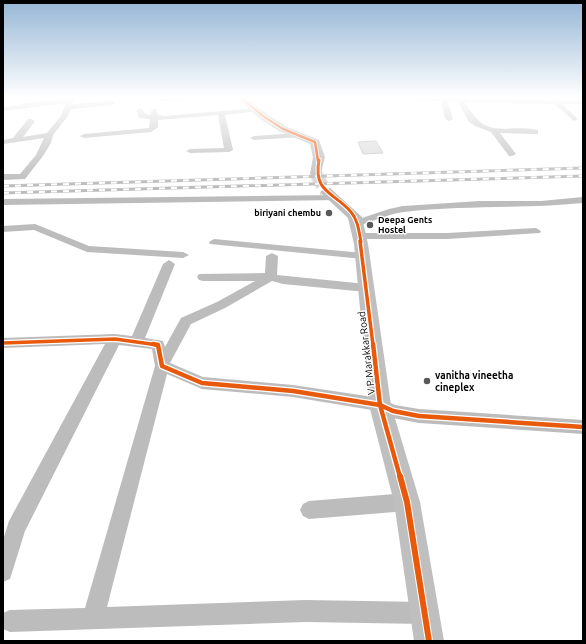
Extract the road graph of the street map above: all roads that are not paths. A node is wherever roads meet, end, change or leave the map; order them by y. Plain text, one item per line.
1 (25, 127) edge
2 (56, 127) edge
3 (154, 127) edge
4 (224, 127) edge
5 (280, 127) edge
6 (487, 127) edge
7 (493, 130) junction
8 (536, 132) dead end
9 (49, 135) junction
10 (297, 135) junction
11 (84, 136) dead end
12 (254, 138) dead end
13 (16, 140) junction
14 (3, 142) edge
15 (190, 151) dead end
16 (512, 154) dead end
17 (3, 177) edge
18 (326, 188) junction
19 (583, 200) edge
20 (3, 202) edge
21 (3, 229) edge
22 (536, 231) dead end
23 (360, 238) junction
24 (214, 242) dead end
25 (183, 255) dead end
26 (272, 256) dead end
27 (169, 264) dead end
28 (203, 277) dead end
29 (271, 277) junction
30 (366, 288) junction
31 (115, 339) junction
32 (136, 343) junction
33 (3, 344) edge
34 (162, 366) junction
35 (380, 405) junction
36 (583, 427) edge
37 (407, 502) junction
38 (309, 510) dead end
39 (3, 572) edge
40 (424, 614) junction
41 (93, 618) junction
42 (10, 621) dead end
43 (429, 641) edge

1 - 13 street
2 - 9 street
3 - 11 street
4 - 15 street
5 - 10 street
6 - 7 street
7 - 8 street
7 - 16 street
9 - 13 street
9 - 17 street
10 - 12 street
10 - 18 street
13 - 14 street
18 - 20 street
18 - 23 street
19 - 23 street
21 - 25 street
22 - 23 street
23 - 24 street
23 - 30 street, V P Marakkar Road
26 - 29 street
27 - 32 street
28 - 29 street
29 - 30 street
29 - 34 street
30 - 35 street, V P Marakkar Road
31 - 32 street
31 - 33 street
31 - 39 street
32 - 34 street
34 - 35 street
34 - 41 street
35 - 36 street
35 - 37 street, V P Marakkar Road
37 - 38 street
37 - 40 street, V P Marakkar Road
40 - 41 street
40 - 43 street, V P Marakkar Road
41 - 42 street

